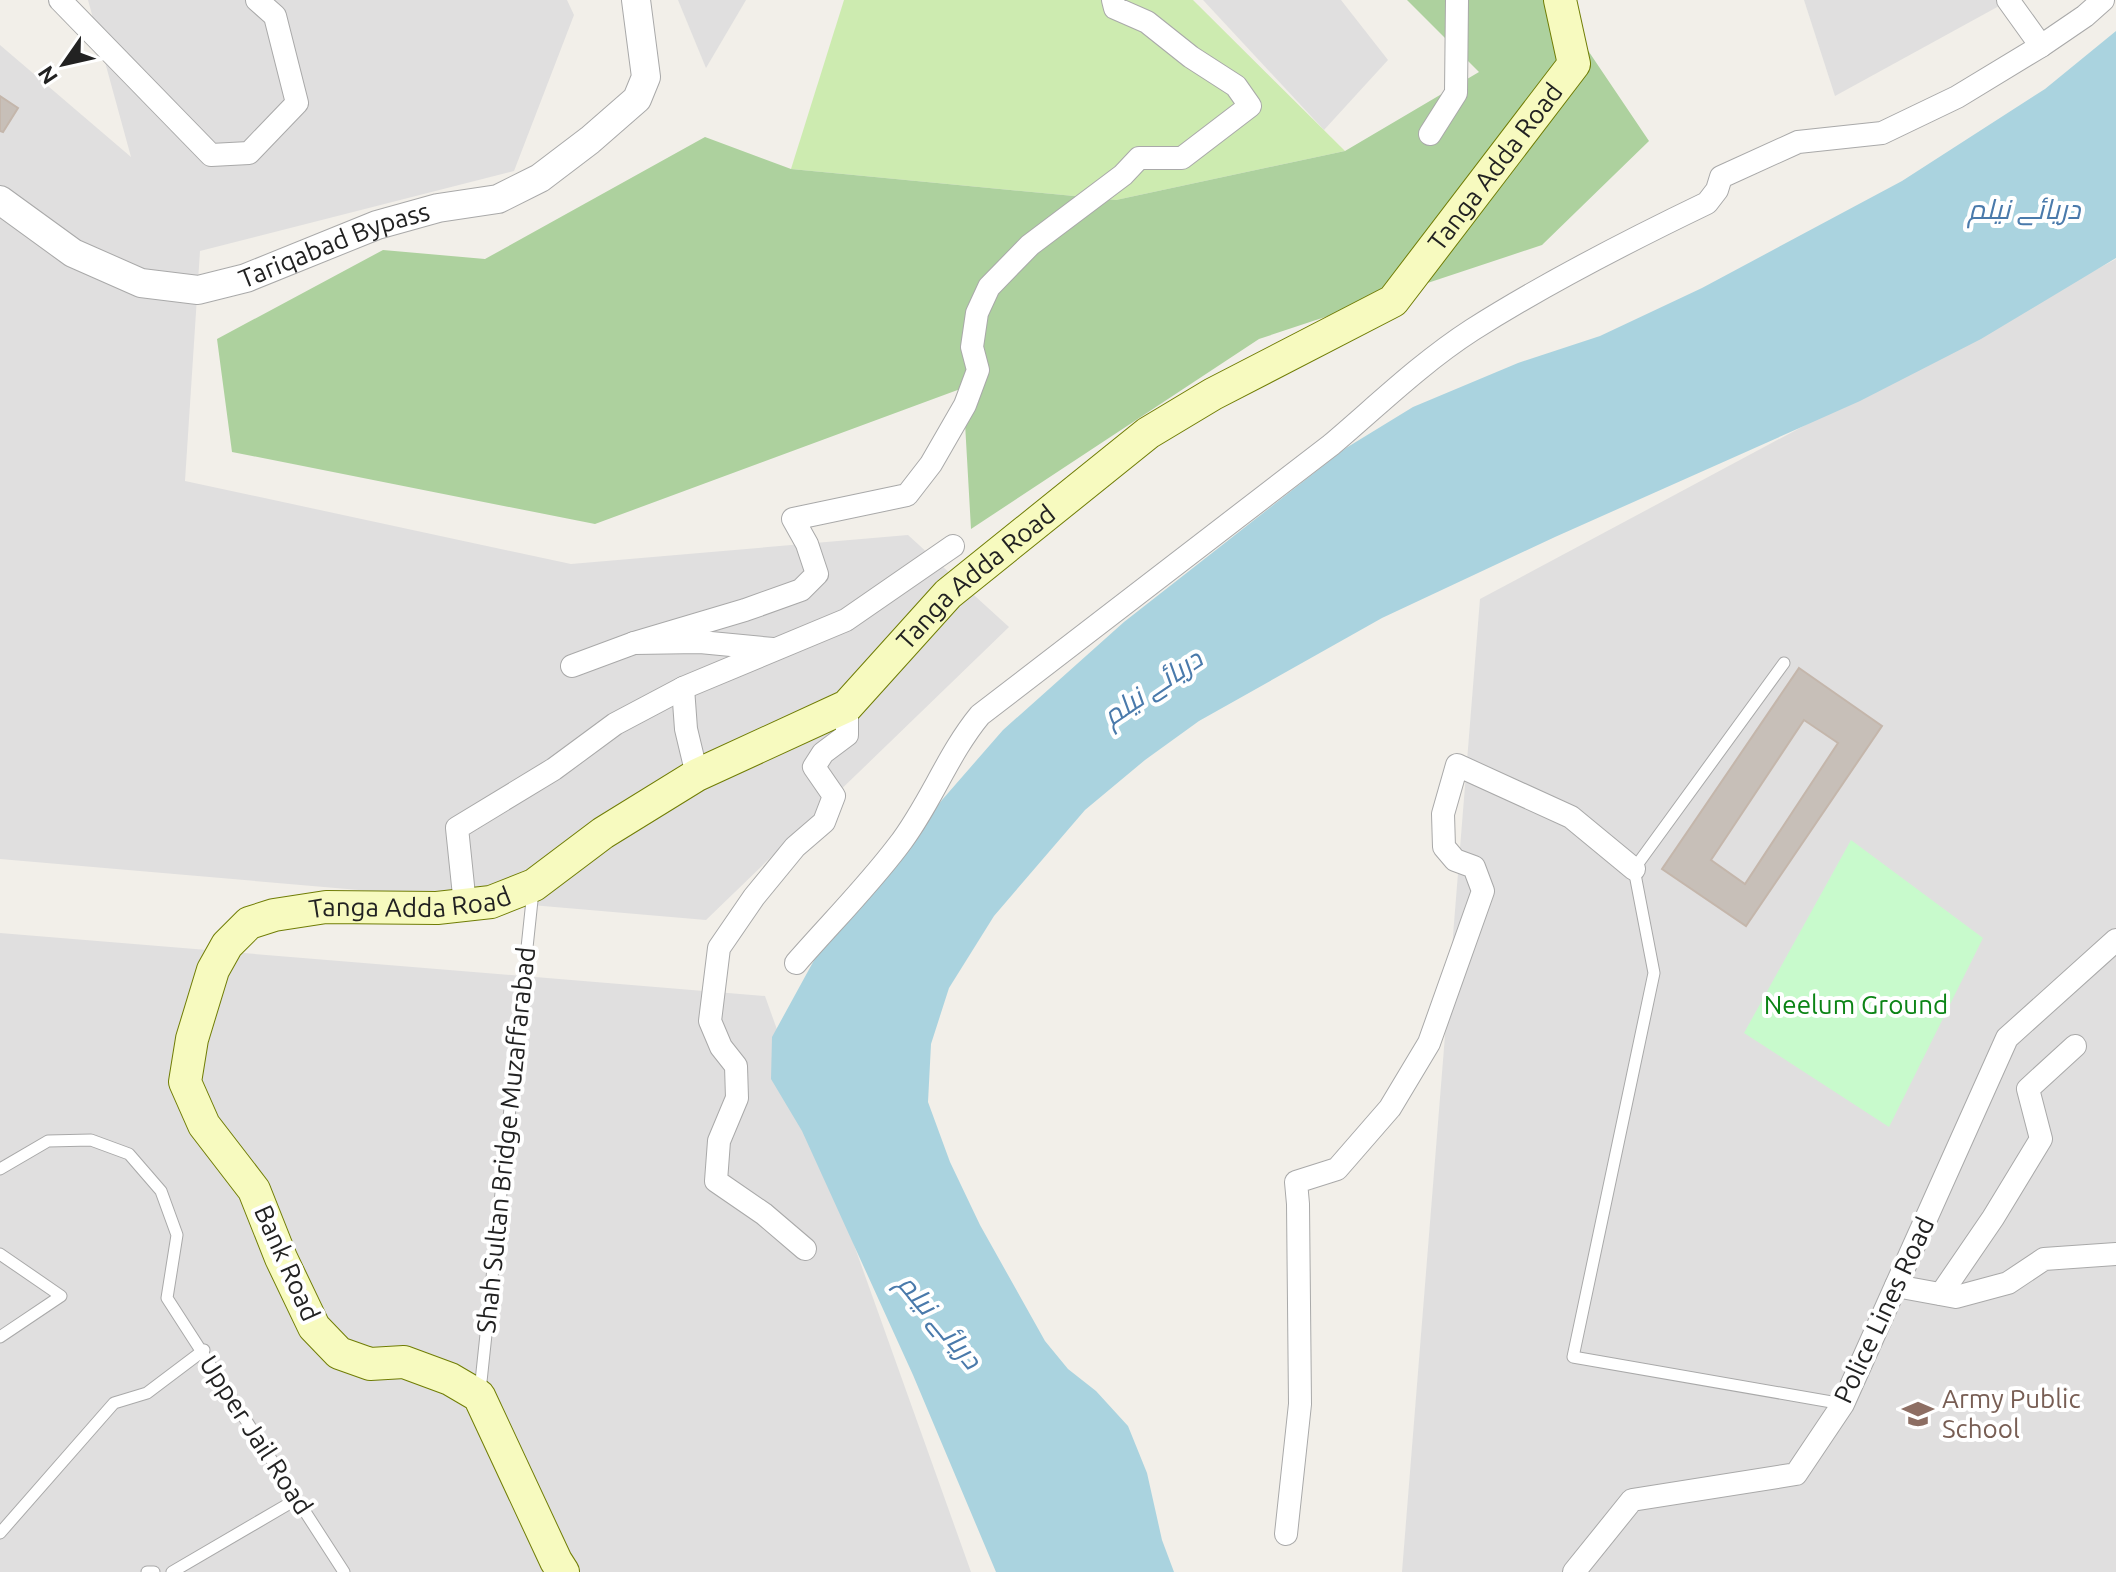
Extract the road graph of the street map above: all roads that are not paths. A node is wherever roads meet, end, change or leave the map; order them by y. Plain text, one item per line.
1 (60, 0) edge
2 (257, 0) edge
3 (636, 0) edge
4 (1113, 0) edge
5 (1457, 0) edge
6 (1560, 0) edge
7 (2008, 0) edge
8 (2103, 0) edge
9 (2041, 46) junction
10 (1430, 134) dead end
11 (0, 200) edge
12 (953, 546) dead end
13 (634, 643) junction
14 (778, 650) junction
15 (1784, 663) dead end
16 (572, 666) dead end
17 (683, 688) junction
18 (847, 706) junction
19 (697, 775) junction
20 (1634, 869) junction
21 (534, 885) junction
22 (465, 905) junction
23 (2116, 940) edge
24 (227, 945) joint
25 (796, 963) dead end
26 (2075, 1046) dead end
27 (0, 1169) edge
28 (805, 1249) dead end
29 (0, 1254) edge
30 (2116, 1254) edge
31 (1896, 1286) junction
32 (1941, 1294) junction
33 (0, 1337) edge
34 (203, 1351) junction
35 (479, 1396) junction
36 (1843, 1404) junction
37 (297, 1499) junction
38 (0, 1533) edge
39 (1286, 1534) dead end
40 (147, 1572) edge
41 (154, 1572) edge
42 (172, 1572) edge
43 (344, 1572) edge
44 (563, 1572) edge
45 (1574, 1572) edge

1 - 2 street
3 - 11 street, Tariqabad Bypass
4 - 13 street
5 - 10 street
6 - 18 main road, Tanga Adda Road
7 - 9 street
8 - 9 street
9 - 25 street
12 - 14 street
13 - 14 street
13 - 16 street
14 - 17 street
15 - 20 lane
17 - 19 street
17 - 22 street
18 - 19 main road, Tanga Adda Road
18 - 28 street
19 - 21 main road, Tanga Adda Road
20 - 36 lane
20 - 39 street
21 - 22 main road, Tanga Adda Road
21 - 35 lane, Shah Sultan Bridge Muzaffarabad
22 - 24 main road, Tanga Adda Road
23 - 31 street, Police Lines Road
24 - 35 main road, Bank Road
26 - 32 street
27 - 34 lane, Upper Jail Road
29 - 33 lane
30 - 32 street
31 - 32 street
31 - 36 street, Police Lines Road
34 - 37 lane, Upper Jail Road
34 - 38 lane
35 - 44 main road
36 - 45 street, Police Lines Road
37 - 42 lane
37 - 43 lane, Upper Jail Road
40 - 41 lane

